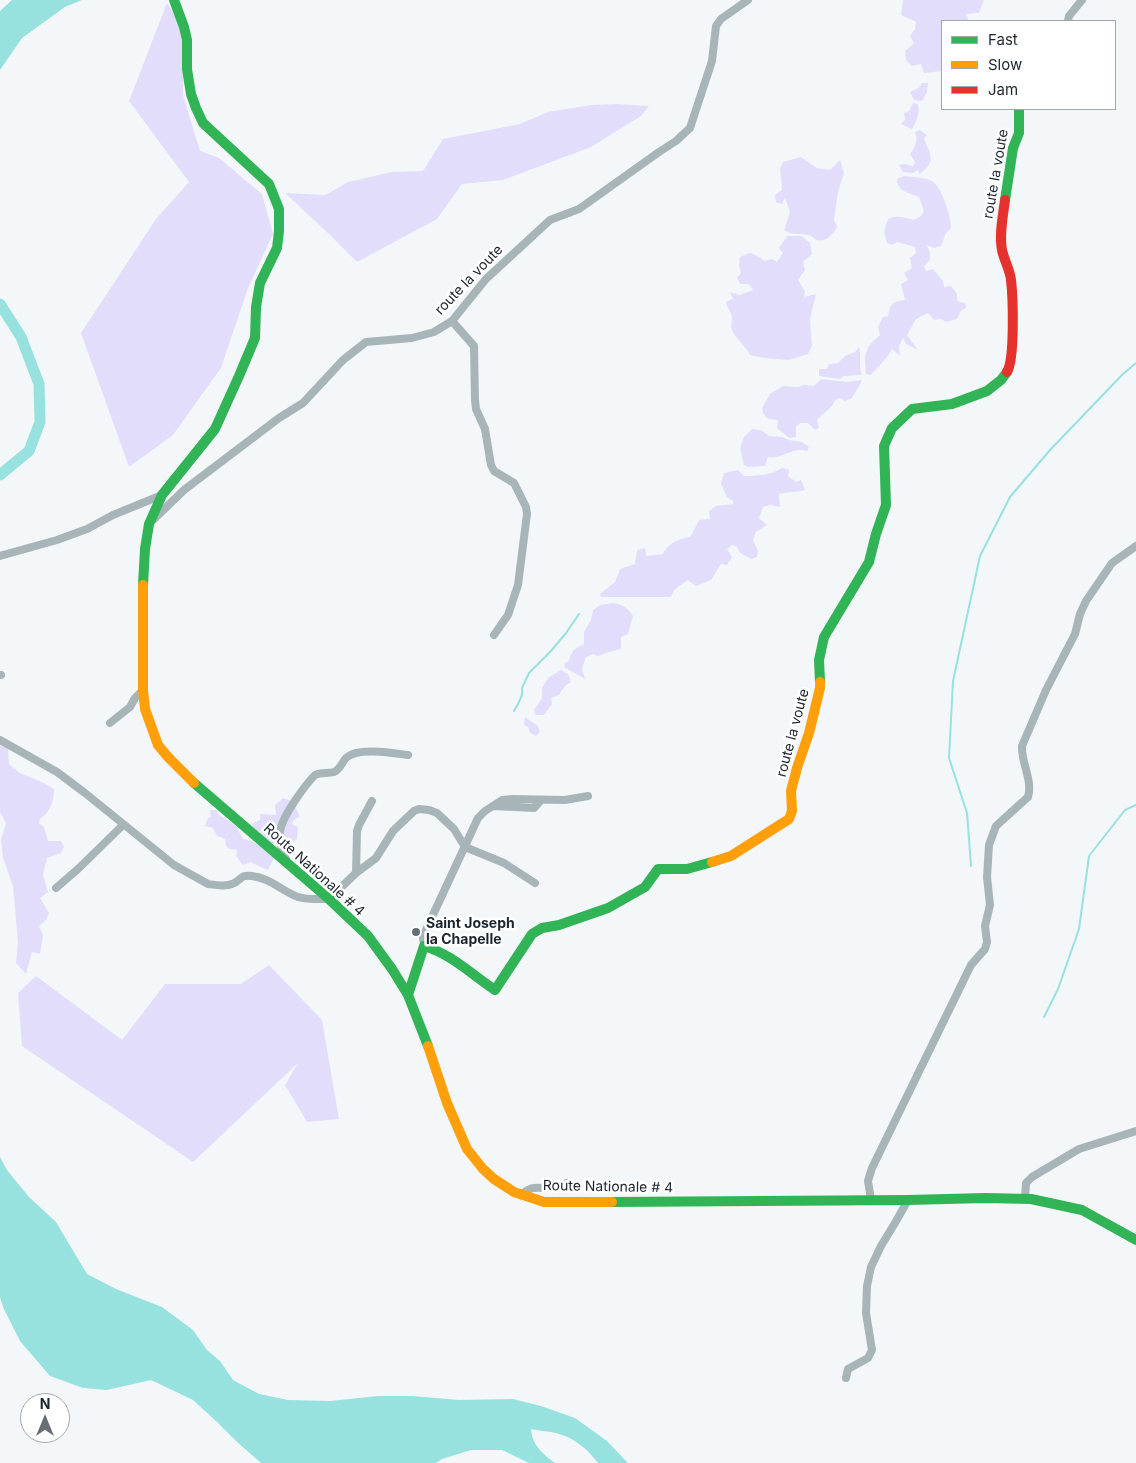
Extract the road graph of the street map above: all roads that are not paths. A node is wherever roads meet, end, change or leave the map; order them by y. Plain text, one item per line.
1 (174, 0) edge
2 (748, 0) edge
3 (1082, 0) edge
4 (1068, 20) edge
5 (1019, 110) edge
6 (452, 320) junction
7 (162, 495) junction
8 (149, 524) junction
9 (1136, 546) edge
10 (0, 556) edge
11 (494, 635) dead end
12 (143, 690) junction
13 (110, 723) dead end
14 (0, 740) edge
15 (408, 755) dead end
16 (588, 796) dead end
17 (372, 801) dead end
18 (123, 824) junction
19 (465, 847) junction
20 (288, 864) junction
21 (356, 873) junction
22 (535, 883) dead end
23 (56, 888) dead end
24 (329, 899) junction
25 (424, 946) junction
26 (408, 996) junction
27 (1136, 1131) edge
28 (567, 1183) dead end
29 (522, 1195) junction
30 (1025, 1199) junction
31 (871, 1200) junction
32 (908, 1200) junction
33 (1136, 1240) edge
34 (846, 1378) dead end

1 - 7 main road, Route Nationale # 4
2 - 6 street, route la voute
3 - 4 street
5 - 25 main road, route la voute
6 - 8 street, route la voute
6 - 11 street
7 - 8 main road, Route Nationale # 4
7 - 10 street
8 - 12 main road, Route Nationale # 4
9 - 31 street
12 - 13 street
12 - 20 main road, Route Nationale # 4
14 - 18 street
15 - 20 street
16 - 19 street
17 - 21 street
18 - 23 street
18 - 24 street
19 - 21 street
19 - 22 street
19 - 25 street
20 - 24 main road, Route Nationale # 4
21 - 24 street
24 - 26 main road, Route Nationale # 4
25 - 26 main road
26 - 29 main road, Route Nationale # 4
27 - 30 street
28 - 29 street
29 - 31 main road, Route Nationale # 4
30 - 32 main road, Route Nationale # 4
30 - 33 main road, Route Nationale # 4
31 - 32 main road, Route Nationale # 4
32 - 34 street

